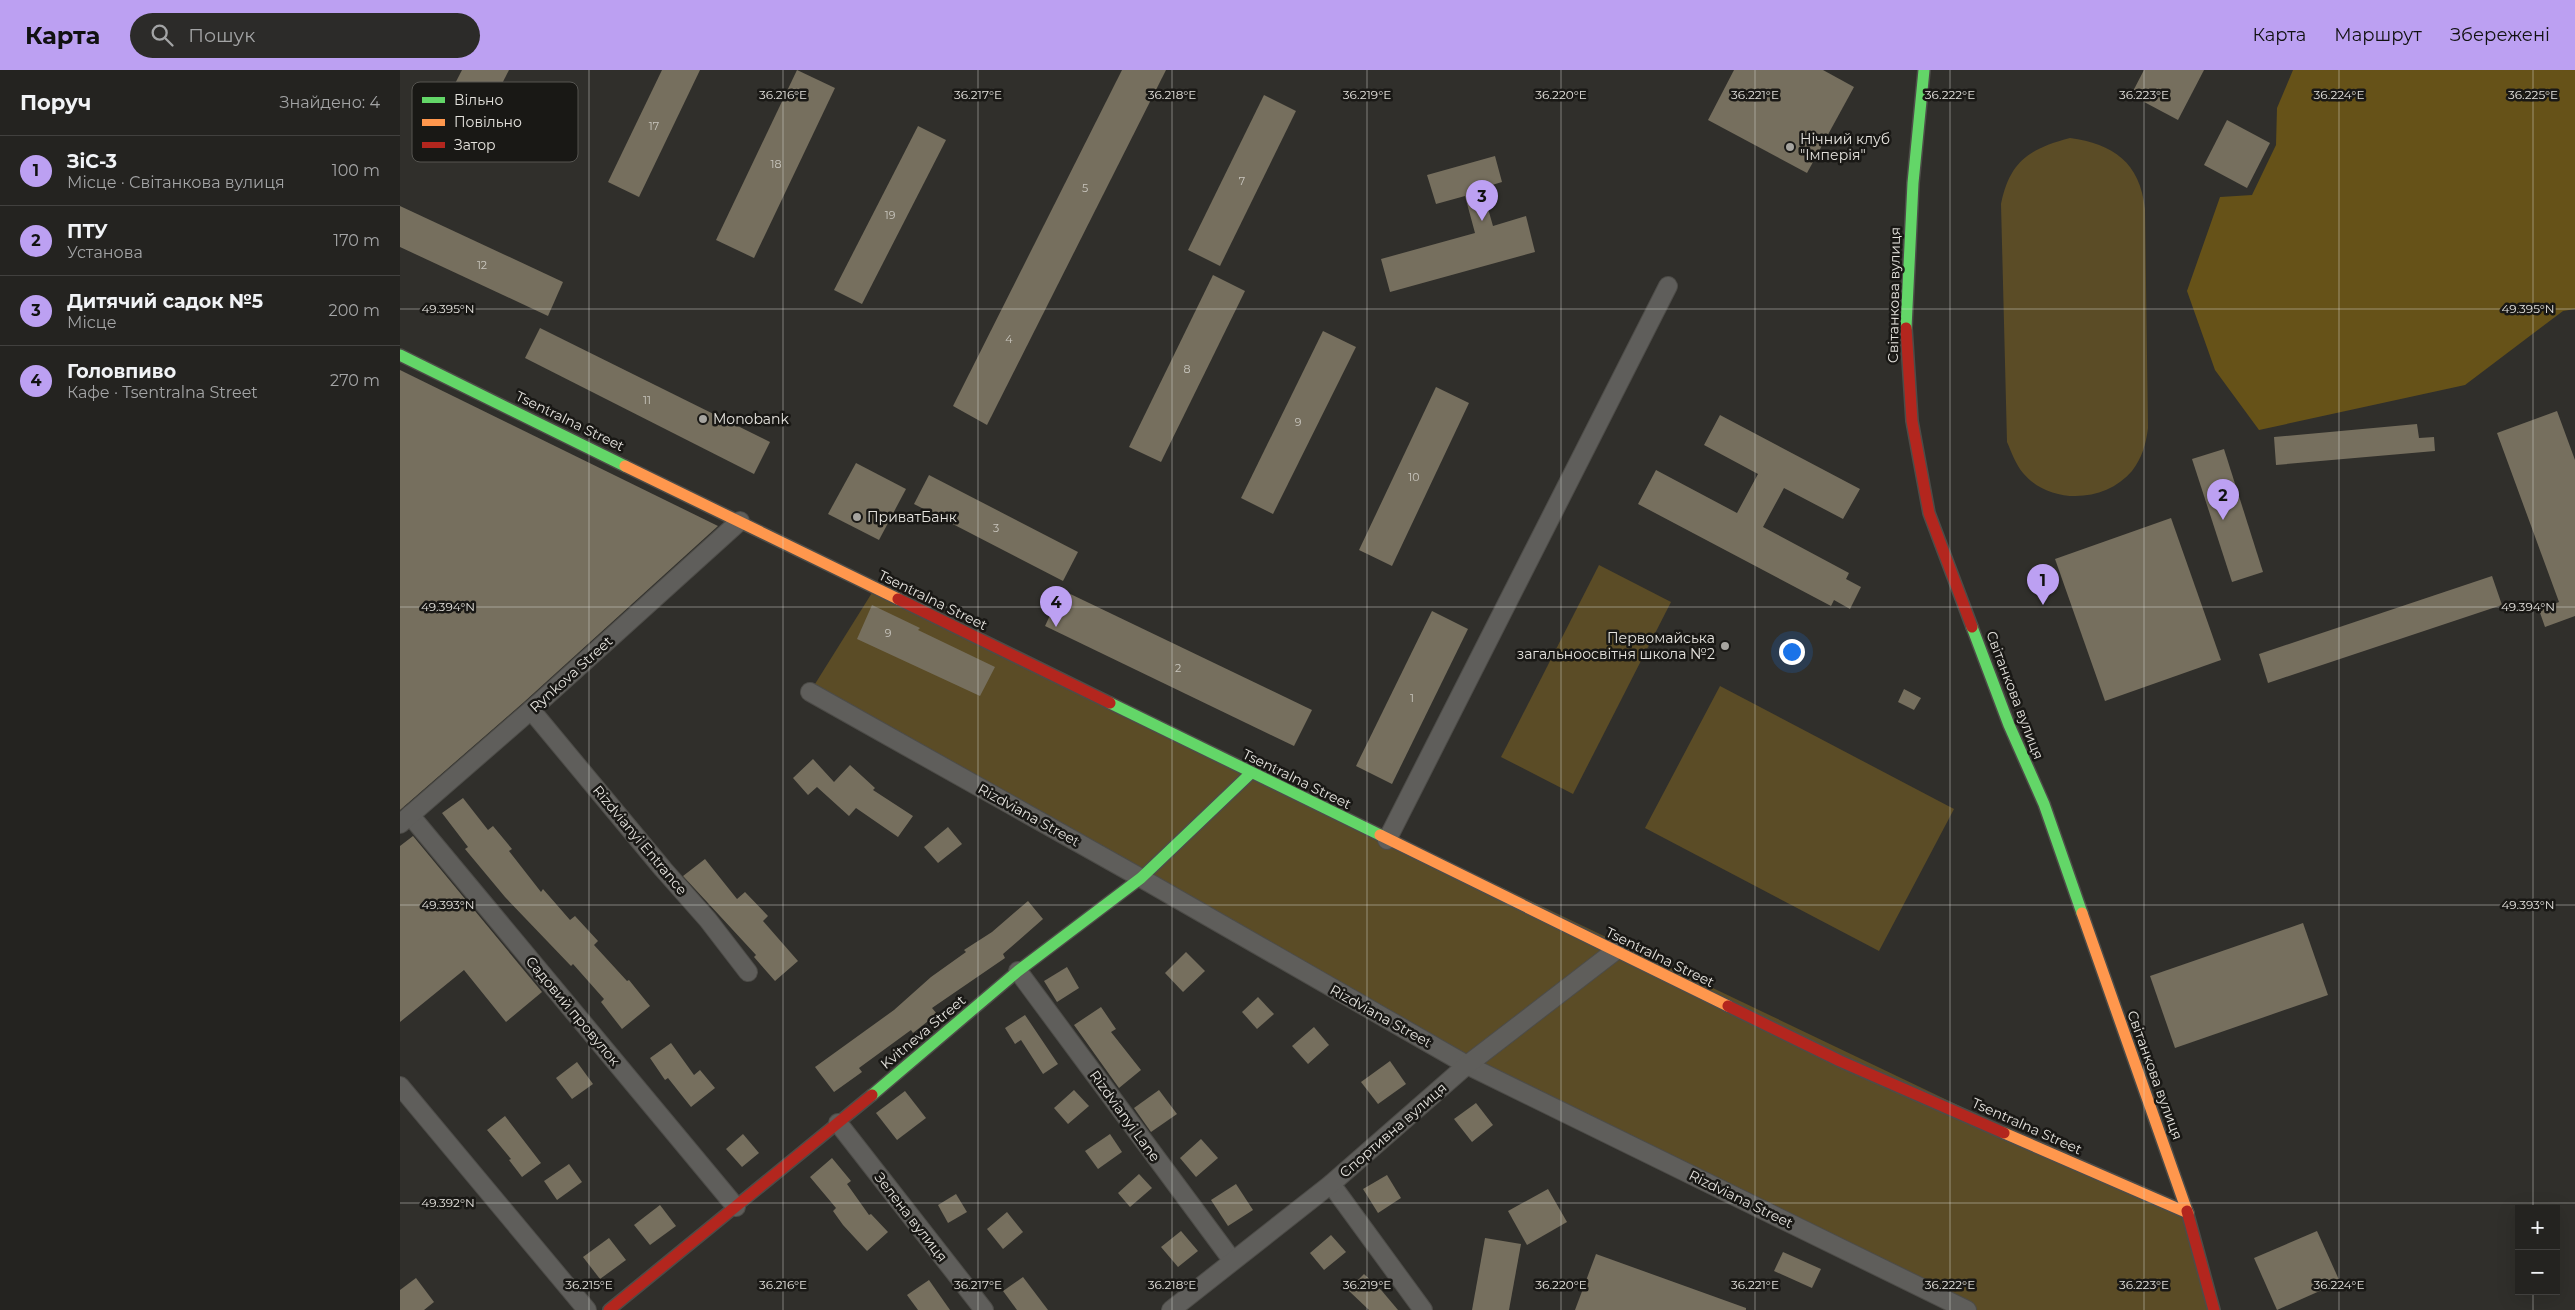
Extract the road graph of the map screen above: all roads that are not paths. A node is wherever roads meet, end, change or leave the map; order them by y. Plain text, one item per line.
1 (1924, 70) edge
2 (1668, 286) dead end
3 (400, 355) edge
4 (740, 522) junction
5 (810, 692) dead end
6 (531, 710) junction
7 (1251, 773) junction
8 (405, 820) edge
9 (1387, 840) junction
10 (1141, 878) junction
11 (1615, 951) junction
12 (1018, 971) junction
13 (748, 972) dead end
14 (1467, 1065) junction
15 (400, 1086) edge
16 (838, 1123) junction
17 (1331, 1184) junction
18 (736, 1207) junction
19 (2188, 1213) junction
20 (1232, 1260) junction
21 (587, 1310) edge
22 (609, 1310) edge
23 (984, 1310) edge
24 (1171, 1310) edge
25 (1423, 1310) edge
26 (1967, 1310) edge
27 (2214, 1310) edge

1 - 19 street, Світанкова вулиця
2 - 9 street
3 - 4 street, Tsentralna Street
4 - 6 street, Rynkova Street
4 - 7 street, Tsentralna Street
5 - 10 street, Rizdviana Street
6 - 8 street, Rynkova Street
6 - 13 street, Rizdvianyi Entrance
7 - 9 street, Tsentralna Street
7 - 10 street, Kvitneva Street
8 - 18 street, Садовий провулок
9 - 11 street, Tsentralna Street
10 - 12 street, Kvitneva Street
10 - 14 street, Rizdviana Street
11 - 14 street, Спортивна вулиця
11 - 19 street, Tsentralna Street
12 - 16 street, Kvitneva Street
12 - 20 street, Rizdvianyi Lane
14 - 17 street, Спортивна вулиця
14 - 26 street, Rizdviana Street
15 - 21 street
16 - 18 street, Kvitneva Street
16 - 23 street, Зелена вулиця
17 - 20 street, Спортивна вулиця
17 - 25 street
18 - 22 street, Kvitneva Street
19 - 27 street, Світанкова вулиця
20 - 24 street, Спортивна вулиця

